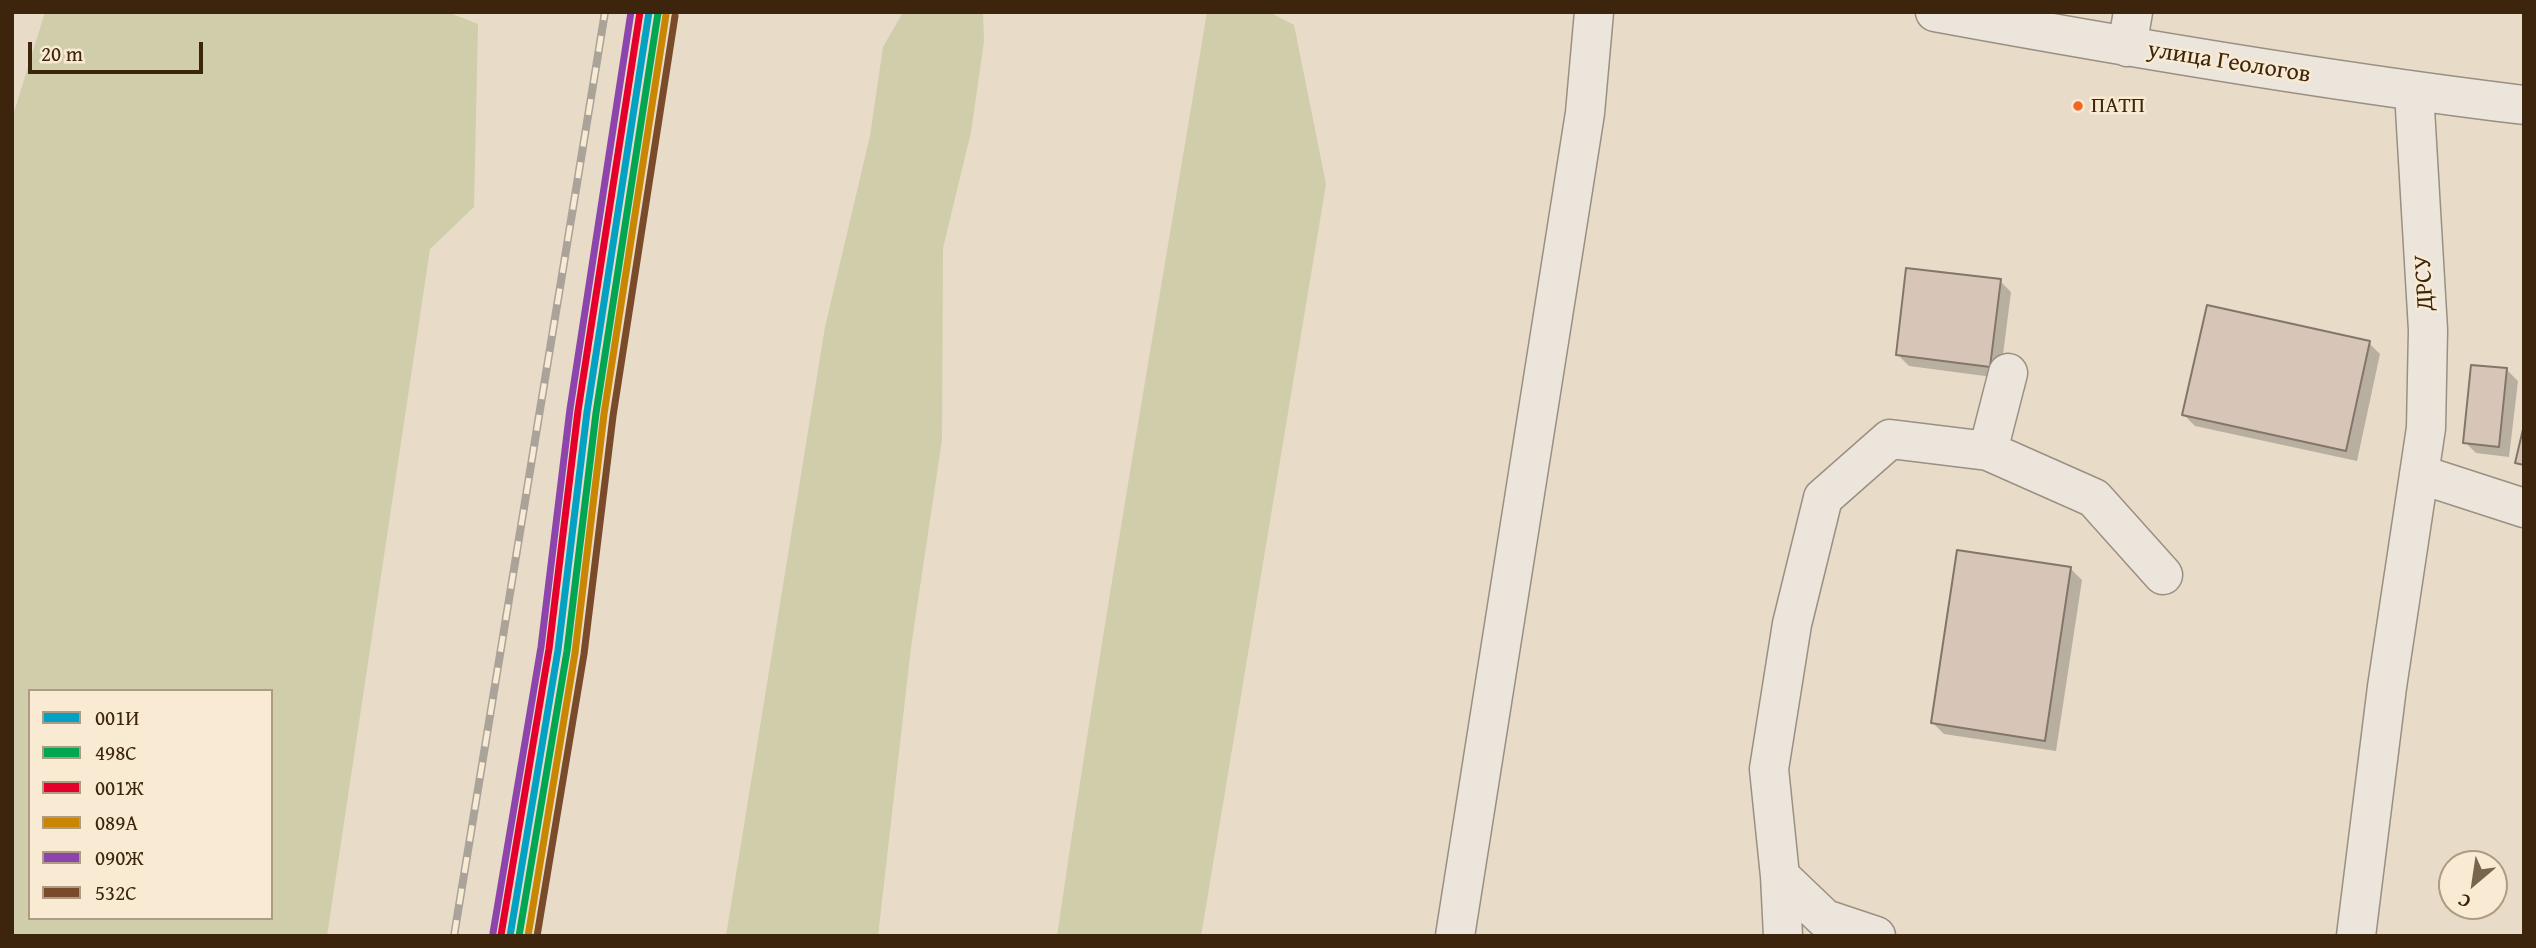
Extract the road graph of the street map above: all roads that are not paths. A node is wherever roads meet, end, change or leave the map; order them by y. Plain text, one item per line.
1 (1594, 12) edge
2 (1935, 12) edge
3 (2130, 30) edge
4 (2414, 92) junction
5 (2524, 106) edge
6 (2008, 373) dead end
7 (1988, 451) junction
8 (2419, 474) junction
9 (2524, 508) edge
10 (2163, 575) dead end
11 (1780, 876) junction
12 (1455, 936) edge
13 (1783, 936) edge
14 (1876, 936) edge
15 (2356, 936) edge

1 - 12 street
2 - 3 street, улица Геологов
3 - 4 street, улица Геологов
4 - 5 street, улица Геологов
4 - 8 street, ДРСУ
6 - 7 street
7 - 10 street
7 - 11 street
8 - 9 street
8 - 15 street, ДРСУ
11 - 13 street
11 - 14 street

